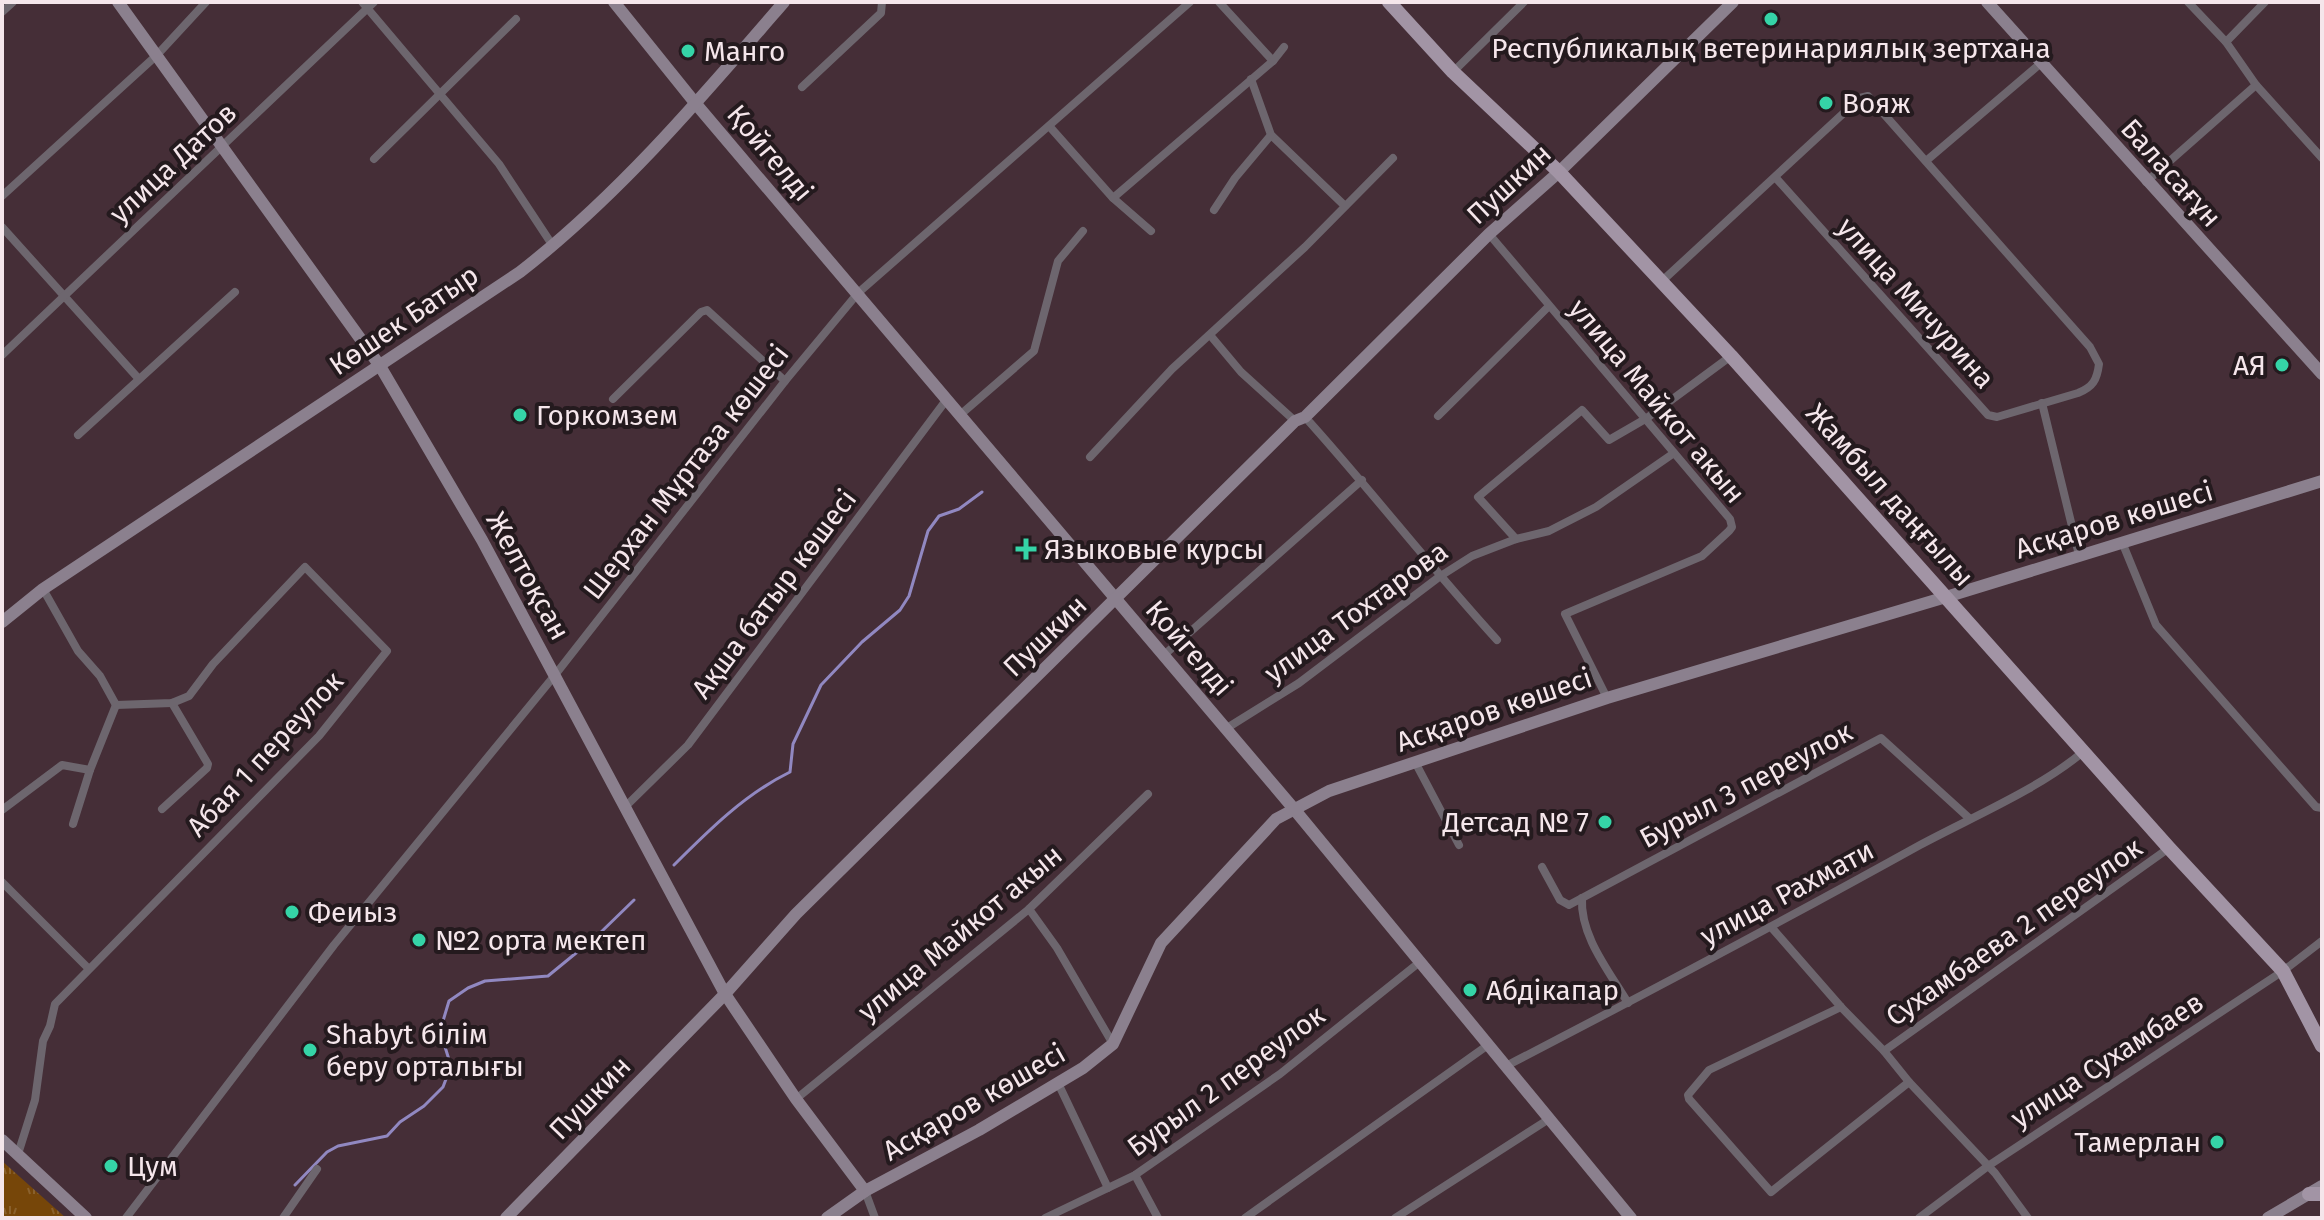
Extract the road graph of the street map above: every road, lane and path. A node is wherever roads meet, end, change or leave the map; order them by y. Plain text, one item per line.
1 (13, 2) edge
2 (118, 2) edge
3 (206, 2) edge
4 (614, 2) edge
5 (784, 2) edge
6 (882, 2) edge
7 (1190, 2) edge
8 (1219, 2) edge
9 (1389, 2) edge
10 (1524, 2) edge
11 (1733, 2) edge
12 (1987, 2) edge
13 (2188, 2) edge
14 (2265, 2) edge
15 (367, 4) edge
16 (2, 12) edge
17 (516, 19) dead end
18 (2226, 42) junction
19 (1284, 47) dead end
20 (157, 55) junction
21 (1273, 61) junction
22 (2041, 63) junction
23 (1453, 72) junction
24 (1251, 79) junction
25 (2256, 85) junction
26 (802, 87) dead end
27 (441, 94) junction
28 (696, 104) junction
29 (1050, 127) junction
30 (1271, 135) junction
31 (223, 147) junction
32 (1393, 158) dead end
33 (2322, 158) edge
34 (374, 159) dead end
35 (1926, 161) junction
36 (1559, 172) junction
37 (1775, 177) junction
38 (2146, 182) junction
39 (2, 196) edge
40 (1113, 198) junction
41 (1345, 206) junction
42 (1214, 210) dead end
43 (2, 227) edge
44 (1083, 231) dead end
45 (1151, 231) dead end
46 (1489, 234) junction
47 (553, 246) junction
48 (1661, 282) junction
49 (235, 292) dead end
50 (858, 293) junction
51 (64, 295) junction
52 (1549, 306) junction
53 (1210, 335) junction
54 (2, 355) edge
55 (1731, 356) junction
56 (380, 366) junction
57 (2322, 374) edge
58 (138, 378) junction
59 (785, 381) junction
60 (613, 399) dead end
61 (947, 399) junction
62 (2042, 403) junction
63 (960, 415) junction
64 (1438, 416) dead end
65 (1647, 418) junction
66 (1300, 419) junction
67 (78, 435) dead end
68 (1674, 453) junction
69 (1090, 457) dead end
70 (1362, 480) junction
71 (2322, 481) edge
72 (1516, 539) junction
73 (2122, 542) junction
74 (2079, 555) junction
75 (1439, 577) junction
76 (43, 589) junction
77 (1946, 597) junction
78 (1117, 600) junction
79 (2, 622) edge
80 (1497, 640) dead end
81 (1164, 655) junction
82 (555, 675) junction
83 (1607, 698) junction
84 (172, 703) junction
85 (116, 705) junction
86 (1227, 728) junction
87 (2084, 751) junction
88 (1415, 762) junction
89 (90, 770) junction
90 (1148, 794) dead end
91 (625, 807) junction
92 (2322, 808) edge
93 (162, 809) dead end
94 (1294, 809) junction
95 (2, 810) edge
96 (1969, 818) junction
97 (73, 824) dead end
98 (1459, 845) dead end
99 (2169, 848) junction
100 (1542, 867) dead end
101 (2, 882) edge
102 (1582, 898) junction
103 (1029, 909) junction
104 (1772, 928) junction
105 (2322, 941) edge
106 (1421, 961) junction
107 (88, 968) junction
108 (2283, 971) junction
109 (725, 994) junction
110 (1628, 1003) junction
111 (1841, 1007) junction
112 (1113, 1044) junction
113 (1488, 1045) junction
114 (2322, 1046) edge
115 (1884, 1051) junction
116 (1506, 1066) junction
117 (1909, 1082) junction
118 (1058, 1083) junction
119 (796, 1099) junction
120 (1549, 1119) junction
121 (2, 1140) edge
122 (18, 1154) junction
123 (1988, 1166) junction
124 (317, 1169) dead end
125 (1135, 1175) junction
126 (1108, 1188) junction
127 (865, 1191) junction
128 (2318, 1191) edge
129 (86, 1218) edge
130 (126, 1218) edge
131 (283, 1218) edge
132 (506, 1218) edge
133 (827, 1218) edge
134 (875, 1218) edge
135 (1045, 1218) edge
136 (1158, 1218) edge
137 (1245, 1218) edge
138 (1395, 1218) edge
139 (1631, 1218) edge
140 (1919, 1218) edge
141 (2028, 1218) edge
142 (2268, 1218) edge

1 - 16 street
2 - 20 street, Желтоқсан
3 - 20 street
4 - 28 street, Қойгелді
5 - 28 street, Көшек Батыр
6 - 26 street
7 - 29 street, Шерхан Мұртаза көшесі
8 - 21 street
9 - 23 main road, Жамбыл даңғылы
10 - 23 street
11 - 36 street, Пушкин
12 - 22 street, Баласағұн
13 - 18 street
14 - 18 street
15 - 27 street
15 - 31 street, улица Датов
17 - 27 street
18 - 25 street
19 - 21 street
20 - 31 street, Желтоқсан
20 - 39 street
21 - 24 street
22 - 35 street
22 - 38 street, Баласағұн
23 - 36 main road, Жамбыл даңғылы
24 - 30 street
24 - 40 street
25 - 33 street
25 - 38 street
27 - 34 street
27 - 47 street
28 - 47 street, Көшек Батыр
28 - 50 street, Қойгелді
29 - 40 street
29 - 50 street, Шерхан Мұртаза көшесі
30 - 41 street
30 - 42 street
31 - 51 street, улица Датов
31 - 56 street, Желтоқсан
32 - 41 street
35 - 37 street, улица Мичурина
35 - 62 street, улица Мичурина
36 - 46 street, Пушкин
36 - 48 main road, Жамбыл даңғылы
37 - 48 street, улица Мичурина
37 - 62 street, улица Мичурина
38 - 57 street, Баласағұн
40 - 45 street
41 - 53 street
43 - 51 street
44 - 63 street
46 - 52 street, улица Майкот акын
46 - 66 street, Пушкин
47 - 56 street, Көшек Батыр
48 - 55 main road, Жамбыл даңғылы
49 - 58 street
50 - 59 street, Шерхан Мұртаза көшесі
50 - 61 street, Қойгелді
51 - 54 street, улица Датов
51 - 58 street
52 - 64 street, улица Майкот акын
52 - 65 street, улица Майкот акын
53 - 66 street
53 - 69 street
55 - 65 street
55 - 77 main road, Жамбыл даңғылы
56 - 76 street, Көшек Батыр
56 - 82 street, Желтоқсан
58 - 67 street
59 - 60 street
59 - 82 street, Шерхан Мұртаза көшесі
61 - 63 street, Қойгелді
61 - 91 street, Ақша батыр көшесі
62 - 74 street
63 - 78 street, Қойгелді
65 - 68 street, улица Майкот акын
65 - 72 street
66 - 70 street
66 - 78 street, Пушкин
68 - 72 street, улица Тохтарова
68 - 83 street, улица Майкот акын
70 - 75 street
70 - 81 street
71 - 73 street, Асқаров көшесі
72 - 75 street, улица Тохтарова
73 - 74 street, Асқаров көшесі
73 - 92 street
74 - 77 street, Асқаров көшесі
75 - 80 street
75 - 86 street, улица Тохтарова
76 - 79 street, Көшек Батыр
76 - 85 street
77 - 83 street, Асқаров көшесі
77 - 87 main road, Жамбыл даңғылы
78 - 81 street, Қойгелді
78 - 109 street, Пушкин
81 - 86 street, Қойгелді
82 - 91 street, Желтоқсан
82 - 130 street, Шерхан Мұртаза көшесі
83 - 88 street, Асқаров көшесі
84 - 85 street
84 - 93 street
84 - 107 street, Абая 1 переулок
85 - 89 street
86 - 94 street, Қойгелді
87 - 96 street, улица Рахмати
87 - 99 main road, Жамбыл даңғылы
88 - 94 street, Асқаров көшесі
88 - 98 street
89 - 95 street
89 - 97 street
90 - 103 street, улица Майкот акын
91 - 109 street, Желтоқсан
94 - 106 street, Қойгелді
94 - 112 street, Асқаров көшесі
96 - 102 street, Бурыл 3 переулок
96 - 104 street, улица Рахмати
99 - 108 main road, Жамбыл даңғылы
99 - 115 street, Сухамбаева 2 переулок
100 - 102 street
101 - 107 street
102 - 110 street
103 - 112 street
103 - 119 street, улица Майкот акын
104 - 110 street, улица Рахмати
104 - 111 street
105 - 108 street, улица Сухамбаев
106 - 113 street, Қойгелді
106 - 125 street, Бурыл 2 переулок
107 - 122 street, Абая 1 переулок
108 - 114 main road, Жамбыл даңғылы
108 - 123 street, улица Сухамбаев
109 - 119 street, Желтоқсан
109 - 132 street, Пушкин
110 - 116 street, улица Рахмати
111 - 115 street
111 - 117 street, Сухамбаева 2 переулок
112 - 118 street, Асқаров көшесі
113 - 116 street, Қойгелді
113 - 137 street
115 - 117 street
116 - 120 street, Қойгелді
117 - 123 street
118 - 126 street
118 - 127 street, Асқаров көшесі
119 - 127 street, Желтоқсан
120 - 138 street
120 - 139 street, Қойгелді
121 - 122 street
122 - 129 street
123 - 140 street, улица Сухамбаев
123 - 141 street
124 - 131 street
125 - 126 street, Бурыл 2 переулок
125 - 136 street
126 - 135 street, Бурыл 2 переулок
127 - 133 street, Асқаров көшесі
127 - 134 street
128 - 142 street

